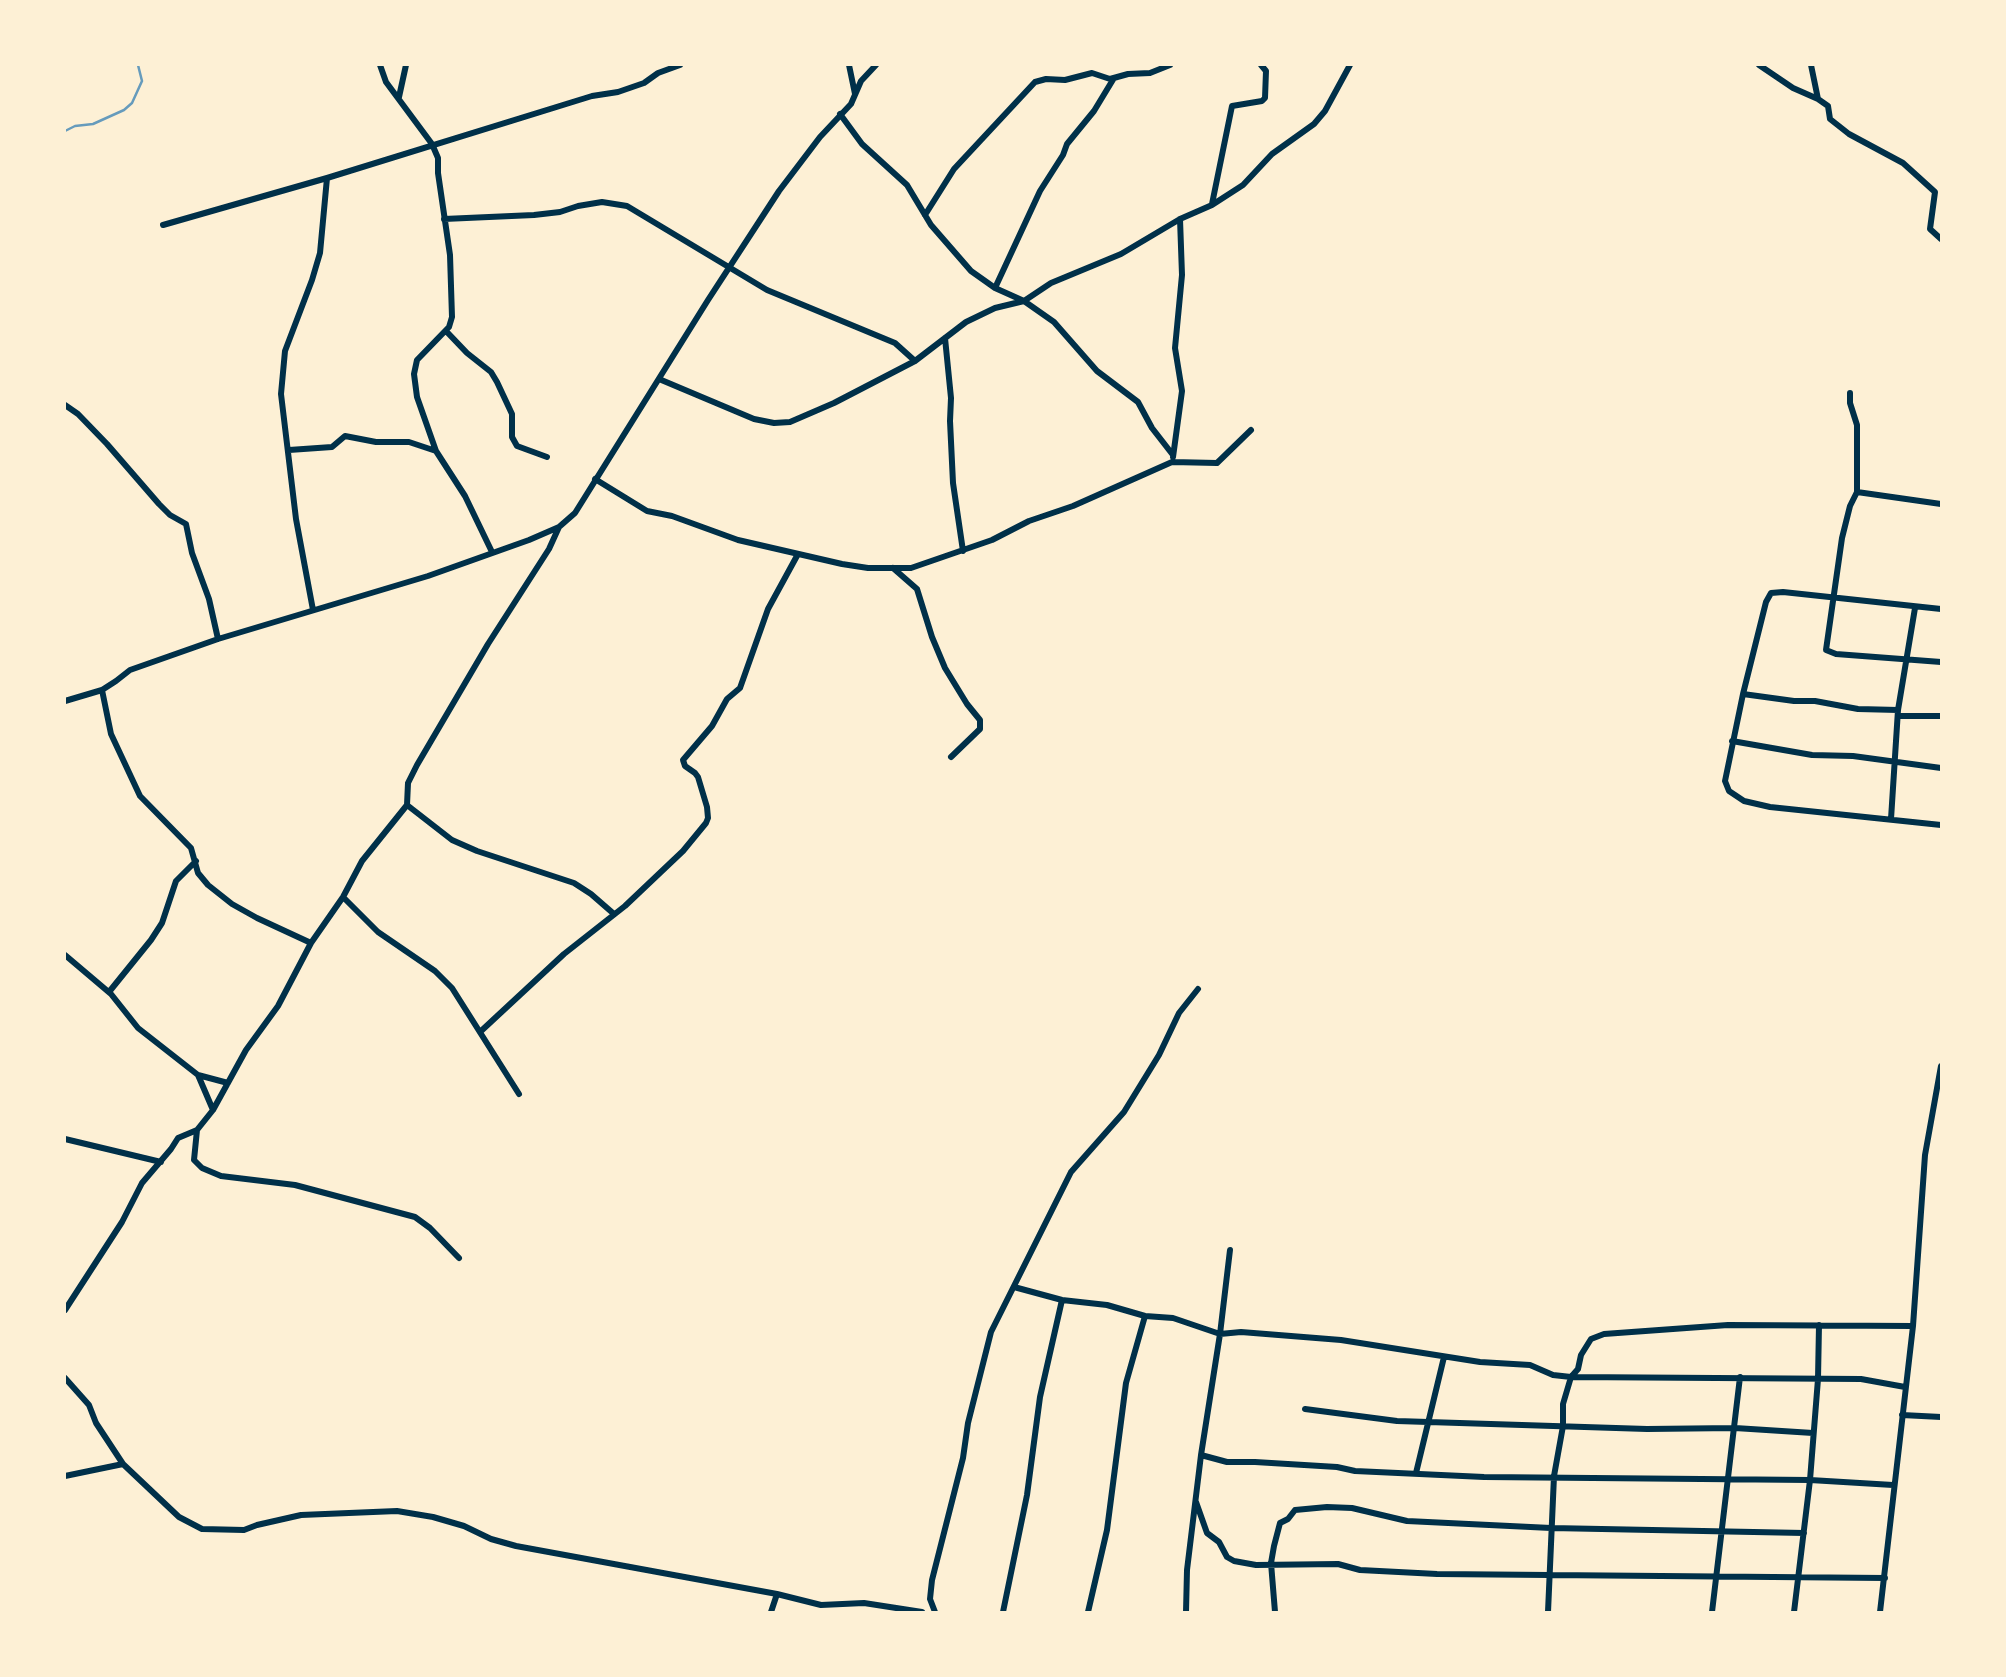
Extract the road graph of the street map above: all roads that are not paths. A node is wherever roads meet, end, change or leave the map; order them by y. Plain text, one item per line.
1 (380, 65) edge
2 (406, 65) edge
3 (680, 65) edge
4 (849, 65) edge
5 (876, 65) edge
6 (1170, 65) edge
7 (1261, 65) edge
8 (1350, 65) edge
9 (1759, 65) edge
10 (1811, 65) edge
11 (1114, 78) junction
12 (855, 96) junction
13 (399, 97) junction
14 (1818, 99) junction
15 (840, 114) junction
16 (432, 144) junction
17 (327, 178) junction
18 (1212, 205) junction
19 (925, 215) junction
20 (444, 219) junction
21 (1180, 219) junction
22 (163, 225) dead end
23 (1941, 239) edge
24 (729, 267) junction
25 (995, 288) junction
26 (1024, 301) junction
27 (446, 331) junction
28 (946, 338) junction
29 (915, 361) junction
30 (659, 379) junction
31 (1850, 393) dead end
32 (65, 405) edge
33 (1251, 430) dead end
34 (289, 450) junction
35 (436, 451) junction
36 (547, 457) dead end
37 (1173, 459) junction
38 (595, 479) junction
39 (1857, 492) junction
40 (1941, 504) edge
41 (559, 527) junction
42 (963, 551) junction
43 (492, 552) junction
44 (798, 554) junction
45 (893, 568) junction
46 (1833, 597) junction
47 (1915, 608) junction
48 (1941, 609) edge
49 (313, 610) junction
50 (218, 639) junction
51 (1905, 660) junction
52 (1941, 662) edge
53 (102, 690) junction
54 (1743, 694) junction
55 (65, 701) edge
56 (1898, 713) junction
57 (1941, 716) edge
58 (1732, 741) junction
59 (951, 757) dead end
60 (1894, 762) junction
61 (1941, 768) edge
62 (407, 805) junction
63 (1891, 820) junction
64 (1941, 824) edge
65 (196, 861) junction
66 (343, 897) junction
67 (614, 914) junction
68 (311, 943) junction
69 (65, 955) edge
70 (1198, 989) dead end
71 (109, 992) junction
72 (480, 1032) junction
73 (1941, 1066) edge
74 (198, 1075) junction
75 (228, 1083) junction
76 (519, 1094) dead end
77 (213, 1110) junction
78 (197, 1130) junction
79 (65, 1139) edge
80 (161, 1162) junction
81 (1230, 1250) dead end
82 (458, 1258) dead end
83 (1014, 1287) junction
84 (1062, 1300) junction
85 (65, 1310) edge
86 (1145, 1315) junction
87 (1819, 1325) junction
88 (1913, 1326) junction
89 (1220, 1334) junction
90 (1444, 1357) junction
91 (1571, 1377) junction
92 (1740, 1377) junction
93 (65, 1378) edge
94 (1818, 1378) junction
95 (1905, 1387) junction
96 (1305, 1409) dead end
97 (1902, 1415) junction
98 (1941, 1417) edge
99 (1427, 1422) junction
100 (1563, 1426) junction
101 (1735, 1428) junction
102 (1813, 1433) junction
103 (1201, 1455) junction
104 (122, 1464) junction
105 (1416, 1473) junction
106 (65, 1476) edge
107 (1554, 1476) junction
108 (1728, 1478) junction
109 (1810, 1480) junction
110 (1893, 1485) junction
111 (1196, 1502) junction
112 (1551, 1528) junction
113 (1720, 1532) junction
114 (1804, 1533) junction
115 (1271, 1563) junction
116 (1549, 1575) junction
117 (1716, 1576) junction
118 (1797, 1578) junction
119 (1885, 1578) junction
120 (777, 1594) junction
121 (771, 1612) edge
122 (922, 1612) edge
123 (935, 1612) edge
124 (1003, 1612) edge
125 (1088, 1612) edge
126 (1186, 1612) edge
127 (1275, 1612) edge
128 (1548, 1612) edge
129 (1712, 1612) edge
130 (1794, 1612) edge
131 (1880, 1612) edge

1 - 13 street
2 - 13 street
3 - 16 street
4 - 12 street
5 - 12 street
6 - 11 street
7 - 18 street
8 - 18 street
9 - 14 street
10 - 14 street
11 - 19 street
11 - 25 street
12 - 15 street
13 - 16 street
14 - 23 street
15 - 19 street
15 - 24 street
16 - 17 street
16 - 20 street
17 - 22 street
17 - 34 street
18 - 21 street
19 - 25 street
20 - 24 street
20 - 27 street
21 - 26 street
21 - 37 street
24 - 29 street
24 - 30 street
25 - 26 street
26 - 28 street
26 - 37 street
27 - 35 street
27 - 36 street
28 - 29 street
28 - 42 street
29 - 30 street
30 - 38 street
31 - 39 street
32 - 50 street
33 - 37 street
34 - 35 street
34 - 49 street
35 - 43 street
37 - 42 street
38 - 41 street
38 - 44 street
39 - 40 street
39 - 46 street
41 - 43 street
41 - 62 street
42 - 45 street
43 - 49 street
44 - 45 street
44 - 67 street
45 - 59 street
46 - 47 street
46 - 51 street
46 - 54 street
47 - 48 street
47 - 51 street
49 - 50 street
50 - 53 street
51 - 52 street
51 - 56 street
53 - 55 street
53 - 65 street
54 - 56 street
54 - 58 street
56 - 57 street
56 - 60 street
58 - 60 street
58 - 63 street
60 - 61 street
60 - 63 street
62 - 66 street
62 - 67 street
63 - 64 street
65 - 68 street
65 - 71 street
66 - 68 street
66 - 72 street
67 - 72 street
68 - 75 street
69 - 71 street
70 - 83 street
71 - 74 street
72 - 76 street
73 - 88 street
74 - 75 street
74 - 77 street
75 - 77 street
77 - 78 street
78 - 80 street
78 - 82 street
79 - 80 street
80 - 85 street
81 - 89 street
83 - 84 street
83 - 123 street
84 - 86 street
84 - 124 street
86 - 89 street
86 - 125 street
87 - 88 street
87 - 91 street
87 - 94 street
88 - 95 street
89 - 90 street
89 - 103 street
90 - 91 street
90 - 99 street
91 - 92 street
91 - 100 street
92 - 94 street
92 - 101 street
93 - 104 street
94 - 95 street
94 - 102 street
95 - 97 street
96 - 99 street
97 - 98 street
97 - 110 street
99 - 100 street
99 - 105 street
100 - 101 street
100 - 107 street
101 - 102 street
101 - 108 street
102 - 109 street
103 - 105 street
103 - 111 street
104 - 106 street
104 - 120 street
105 - 107 street
107 - 108 street
107 - 112 street
108 - 109 street
108 - 113 street
109 - 110 street
109 - 114 street
110 - 119 street
111 - 115 street
111 - 126 street
112 - 113 street
112 - 115 street
112 - 116 street
113 - 114 street
113 - 117 street
114 - 118 street
115 - 116 street
115 - 127 street
116 - 117 street
116 - 128 street
117 - 118 street
117 - 129 street
118 - 119 street
118 - 130 street
119 - 131 street
120 - 121 street
120 - 122 street

